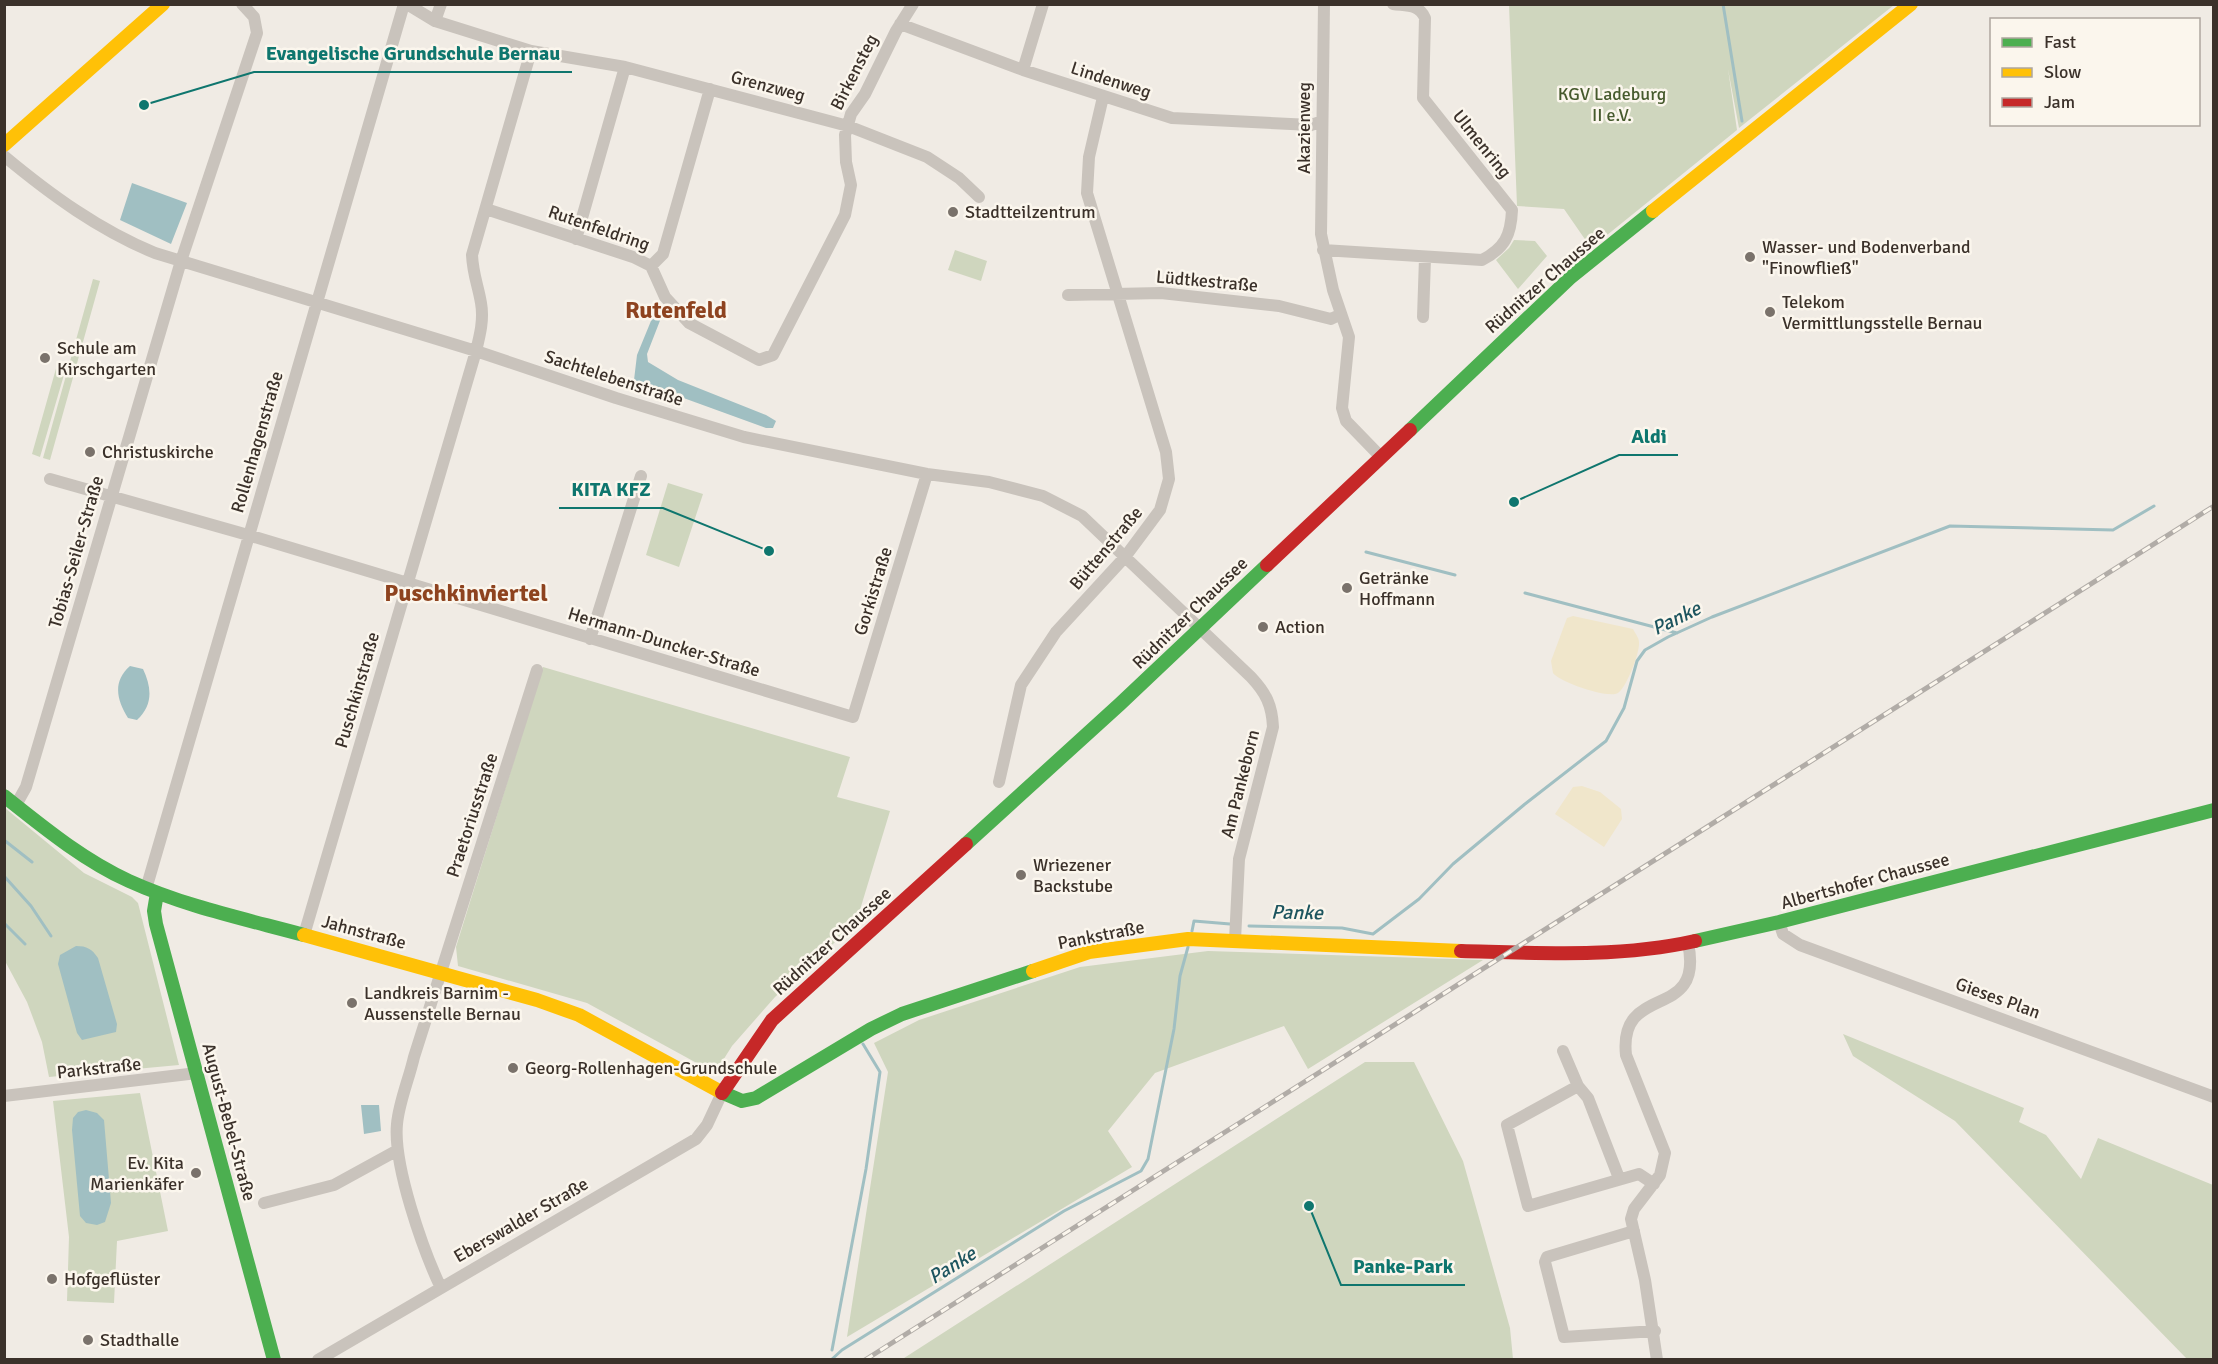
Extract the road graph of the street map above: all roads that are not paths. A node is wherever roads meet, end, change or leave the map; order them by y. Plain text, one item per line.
1 (163, 4) edge
2 (242, 4) edge
3 (405, 4) edge
4 (441, 4) edge
5 (912, 4) edge
6 (1043, 4) edge
7 (1324, 4) edge
8 (1393, 4) edge
9 (1911, 4) edge
10 (435, 21) junction
11 (900, 24) junction
12 (531, 51) junction
13 (625, 67) junction
14 (1023, 70) junction
15 (710, 89) junction
16 (1103, 97) junction
17 (1320, 122) junction
18 (848, 126) junction
19 (4, 145) edge
20 (4, 156) edge
21 (979, 197) dead end
22 (486, 209) junction
23 (576, 239) junction
24 (1323, 250) junction
25 (1425, 258) junction
26 (181, 261) junction
27 (651, 266) junction
28 (1119, 294) junction
29 (1068, 295) dead end
30 (318, 303) junction
31 (1341, 314) junction
32 (1423, 317) dead end
33 (476, 351) junction
34 (1380, 456) junction
35 (927, 474) junction
36 (641, 476) dead end
37 (50, 479) dead end
38 (111, 496) junction
39 (248, 535) junction
40 (1125, 557) junction
41 (406, 583) junction
42 (1200, 629) junction
43 (590, 639) junction
44 (537, 670) dead end
45 (853, 717) joint
46 (999, 782) dead end
47 (4, 796) edge
48 (16, 805) junction
49 (2214, 810) edge
50 (151, 891) junction
51 (1779, 922) junction
52 (304, 935) junction
53 (1235, 940) junction
54 (1688, 943) junction
55 (1520, 952) joint
56 (442, 972) junction
57 (1563, 1051) dead end
58 (197, 1073) junction
59 (1578, 1086) junction
60 (722, 1093) junction
61 (4, 1096) edge
62 (2214, 1097) edge
63 (396, 1151) junction
64 (1619, 1178) junction
65 (1654, 1184) junction
66 (264, 1203) dead end
67 (1634, 1231) junction
68 (441, 1288) junction
69 (1655, 1331) junction
70 (274, 1359) edge
71 (318, 1359) edge
72 (1657, 1359) edge

1 - 19 main road
2 - 26 street, Tobias-Seiler-Straße
3 - 10 street, Grenzweg
3 - 30 street, Rollenhagenstraße
4 - 10 street
5 - 11 street, Birkensteg
6 - 14 street
7 - 17 street, Akazienweg
8 - 25 street, Ulmenring
9 - 34 main road, Rüdnitzer Chaussee
10 - 12 street, Grenzweg
11 - 14 street, Lindenweg
11 - 18 street, Birkensteg
12 - 13 street, Grenzweg
12 - 22 street
13 - 15 street, Grenzweg
13 - 23 street
14 - 16 street, Lindenweg
15 - 18 street, Grenzweg
15 - 27 street
16 - 17 street, Lindenweg
16 - 28 street, Büttenstraße
17 - 24 street, Akazienweg
18 - 21 street, Grenzweg
18 - 27 street, Rutenfeldring
20 - 26 street, Sachtelebenstraße
22 - 23 street, Rutenfeldring
22 - 33 street
23 - 27 street, Rutenfeldring
24 - 25 street, Ulmenring
24 - 31 street, Akazienweg
25 - 32 street
26 - 30 street, Sachtelebenstraße
26 - 38 street, Tobias-Seiler-Straße
28 - 29 street, Lüdtkestraße
28 - 31 street, Lüdtkestraße
28 - 40 street, Büttenstraße
30 - 33 street, Sachtelebenstraße
30 - 39 street, Rollenhagenstraße
31 - 34 street, Akazienweg
33 - 35 street, Sachtelebenstraße
33 - 41 street, Puschkinstraße
34 - 42 main road, Rüdnitzer Chaussee
35 - 40 street, Sachtelebenstraße
35 - 45 street, Gorkistraße
36 - 43 street
37 - 38 street, Hermann-Duncker-Straße
38 - 39 street, Hermann-Duncker-Straße
38 - 48 street, Tobias-Seiler-Straße
39 - 41 street, Hermann-Duncker-Straße
39 - 50 street, Rollenhagenstraße
40 - 42 street, Sachtelebenstraße
40 - 46 street, Büttenstraße
41 - 43 street, Hermann-Duncker-Straße
41 - 52 street, Puschkinstraße
42 - 53 street, Am Pankeborn
42 - 60 main road, Rüdnitzer Chaussee
43 - 45 street, Hermann-Duncker-Straße
44 - 56 street, Praetoriusstraße
47 - 48 main road, Jahnstraße
48 - 50 main road, Jahnstraße
49 - 51 main road, Albertshofer Chaussee
50 - 52 main road, Jahnstraße
50 - 58 main road, August-Bebel-Straße
51 - 54 main road, Albertshofer Chaussee
51 - 62 street, Gieses Plan
52 - 56 main road, Jahnstraße
53 - 55 main road, Pankstraße
53 - 60 main road, Pankstraße
54 - 55 main road, Albertshofer Chaussee
54 - 65 street
56 - 60 main road, Jahnstraße
56 - 63 street, Praetoriusstraße
57 - 59 street
58 - 61 street, Parkstraße
58 - 70 main road, August-Bebel-Straße
59 - 64 street
59 - 64 street
60 - 68 street, Eberswalder Straße
63 - 66 street
63 - 68 street, Praetoriusstraße
64 - 65 street
65 - 67 street
67 - 69 street
67 - 69 street
68 - 71 street, Eberswalder Straße
69 - 72 street

